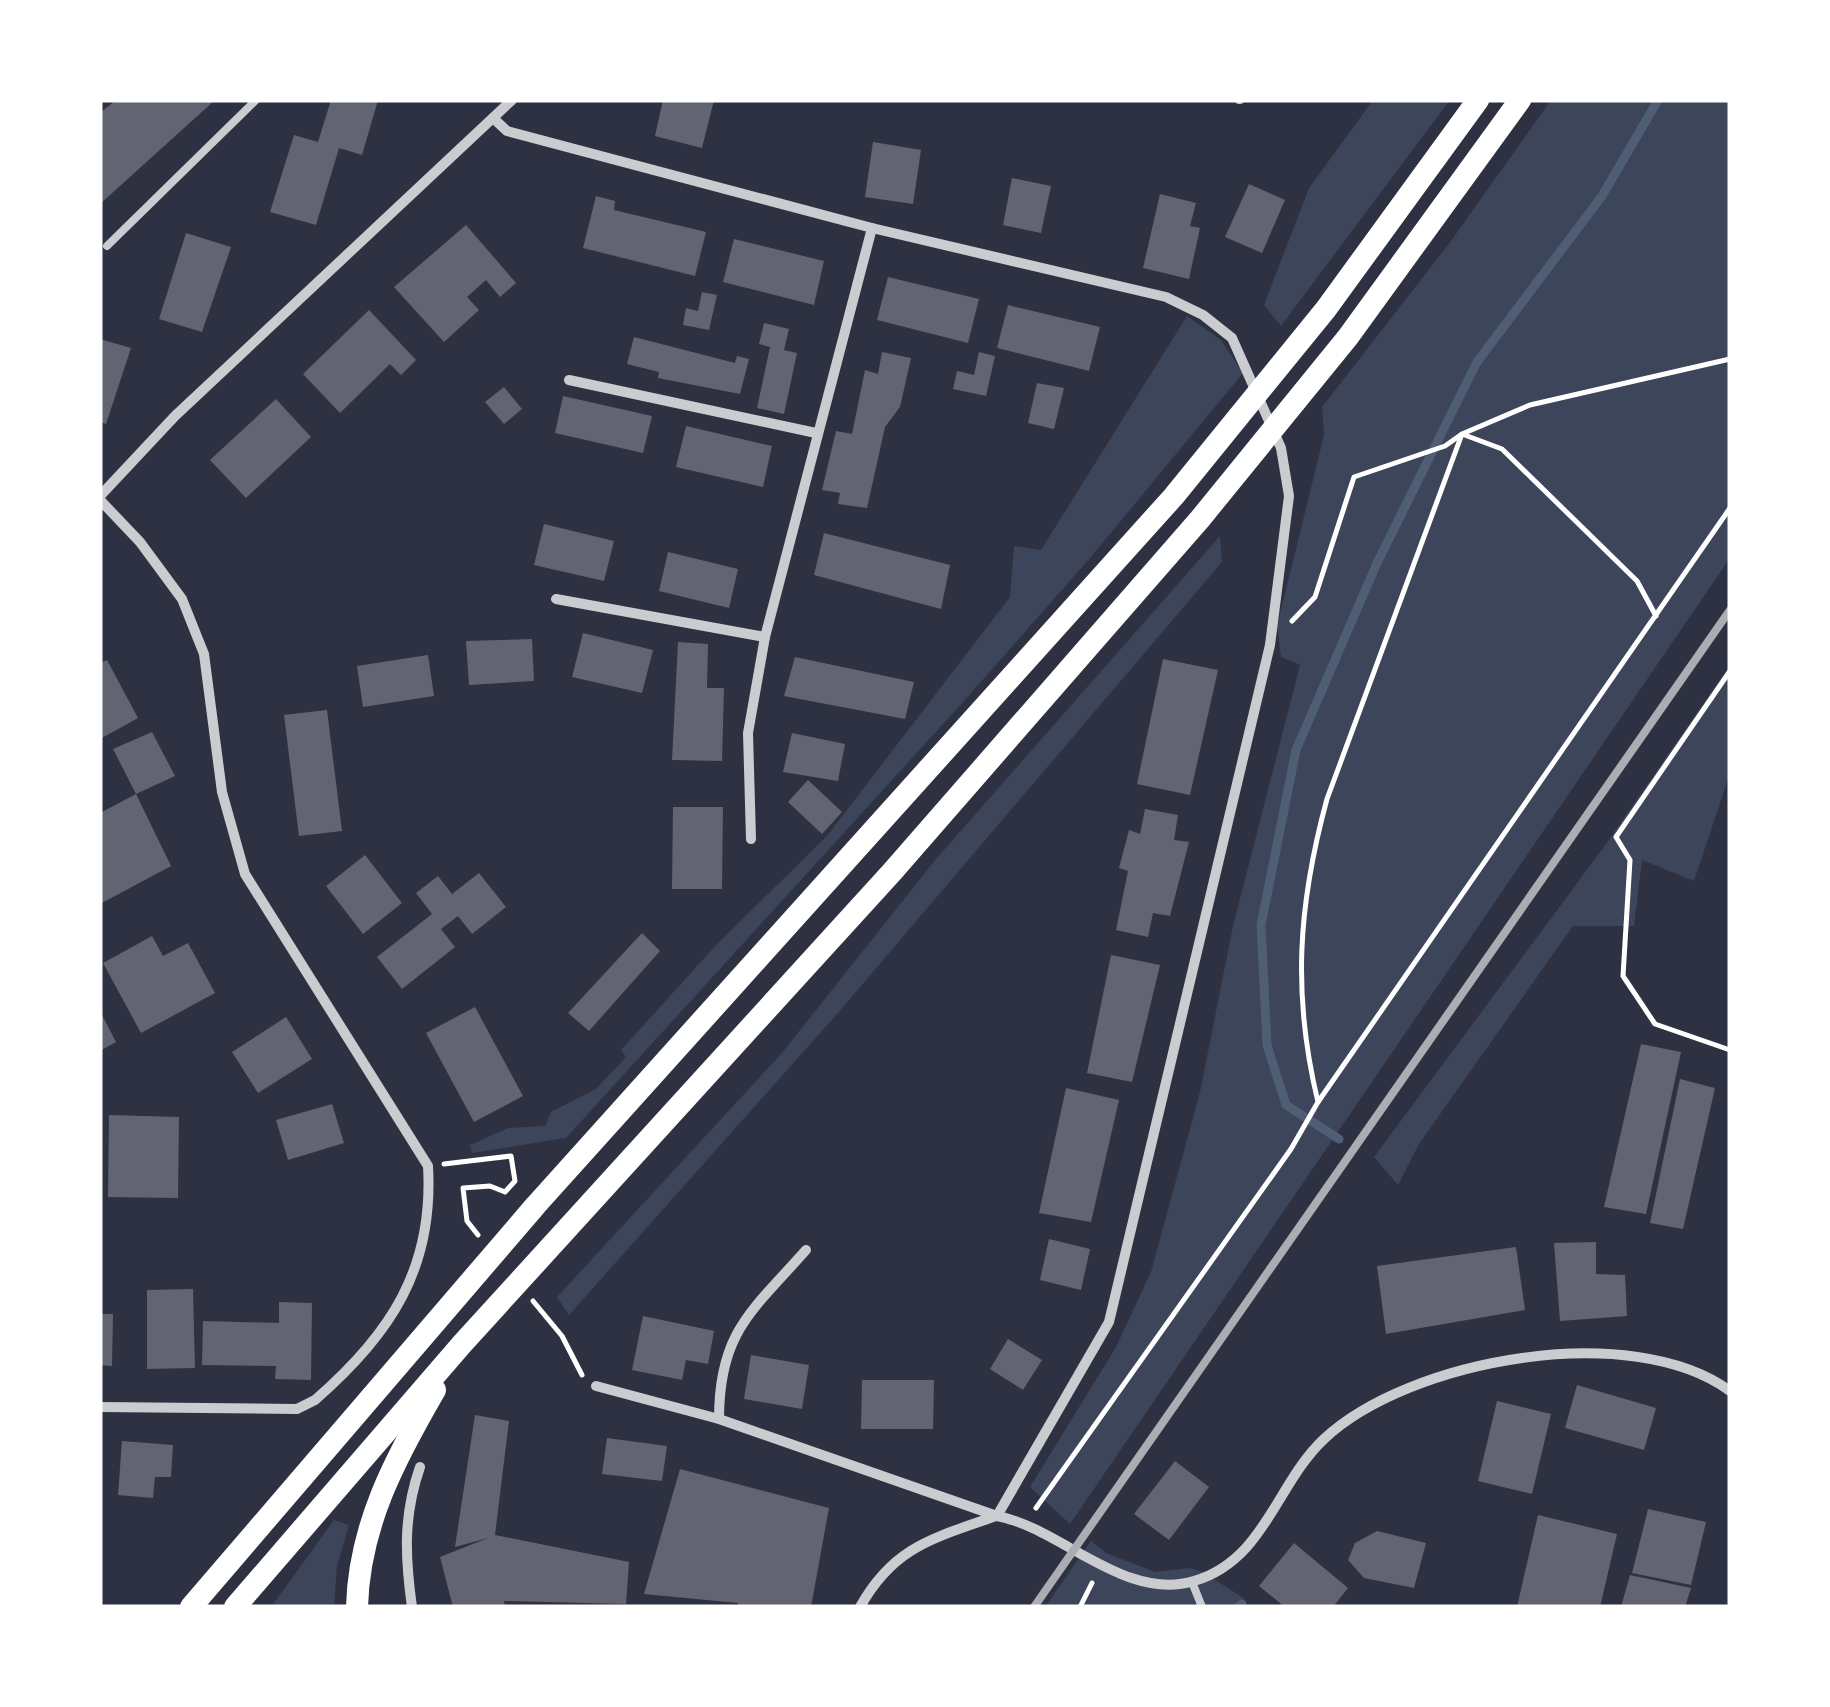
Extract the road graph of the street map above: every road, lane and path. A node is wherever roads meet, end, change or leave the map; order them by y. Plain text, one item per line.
1 (256, 100) edge
2 (512, 100) edge
3 (1478, 100) edge
4 (1520, 100) edge
5 (493, 118) junction
6 (872, 228) junction
7 (108, 246) dead end
8 (1730, 358) edge
9 (569, 380) dead end
10 (816, 433) junction
11 (1462, 434) junction
12 (100, 498) edge
13 (1730, 508) edge
14 (556, 599) dead end
15 (1656, 616) junction
16 (764, 637) junction
17 (1270, 645) junction
18 (1730, 671) edge
19 (751, 839) dead end
20 (1730, 1050) edge
21 (1317, 1106) junction
22 (806, 1250) dead end
23 (462, 1344) junction
24 (596, 1386) dead end
25 (1730, 1391) edge
26 (100, 1407) edge
27 (720, 1419) junction
28 (420, 1468) dead end
29 (997, 1516) junction
30 (1026, 1521) junction
31 (1102, 1564) junction
32 (1192, 1582) junction
33 (191, 1607) edge
34 (235, 1607) edge
35 (357, 1607) edge
36 (412, 1607) edge
37 (860, 1607) edge
38 (1080, 1607) edge
39 (1202, 1607) edge

1 - 7 lane
2 - 5 street
3 - 33 highway
4 - 23 highway
5 - 6 street
5 - 12 street
6 - 10 street
6 - 17 street
8 - 11 path
9 - 10 street
10 - 16 street
11 - 15 path
11 - 17 path
11 - 21 path
12 - 26 street
13 - 15 path
14 - 16 street
15 - 21 path
16 - 19 street
17 - 29 street
18 - 20 path
21 - 30 path
22 - 27 street
23 - 34 highway
23 - 35 highway
24 - 27 street
25 - 32 street
27 - 29 street
28 - 36 street
29 - 30 street
29 - 37 street
30 - 31 street
31 - 32 street
31 - 38 path
32 - 39 lane

